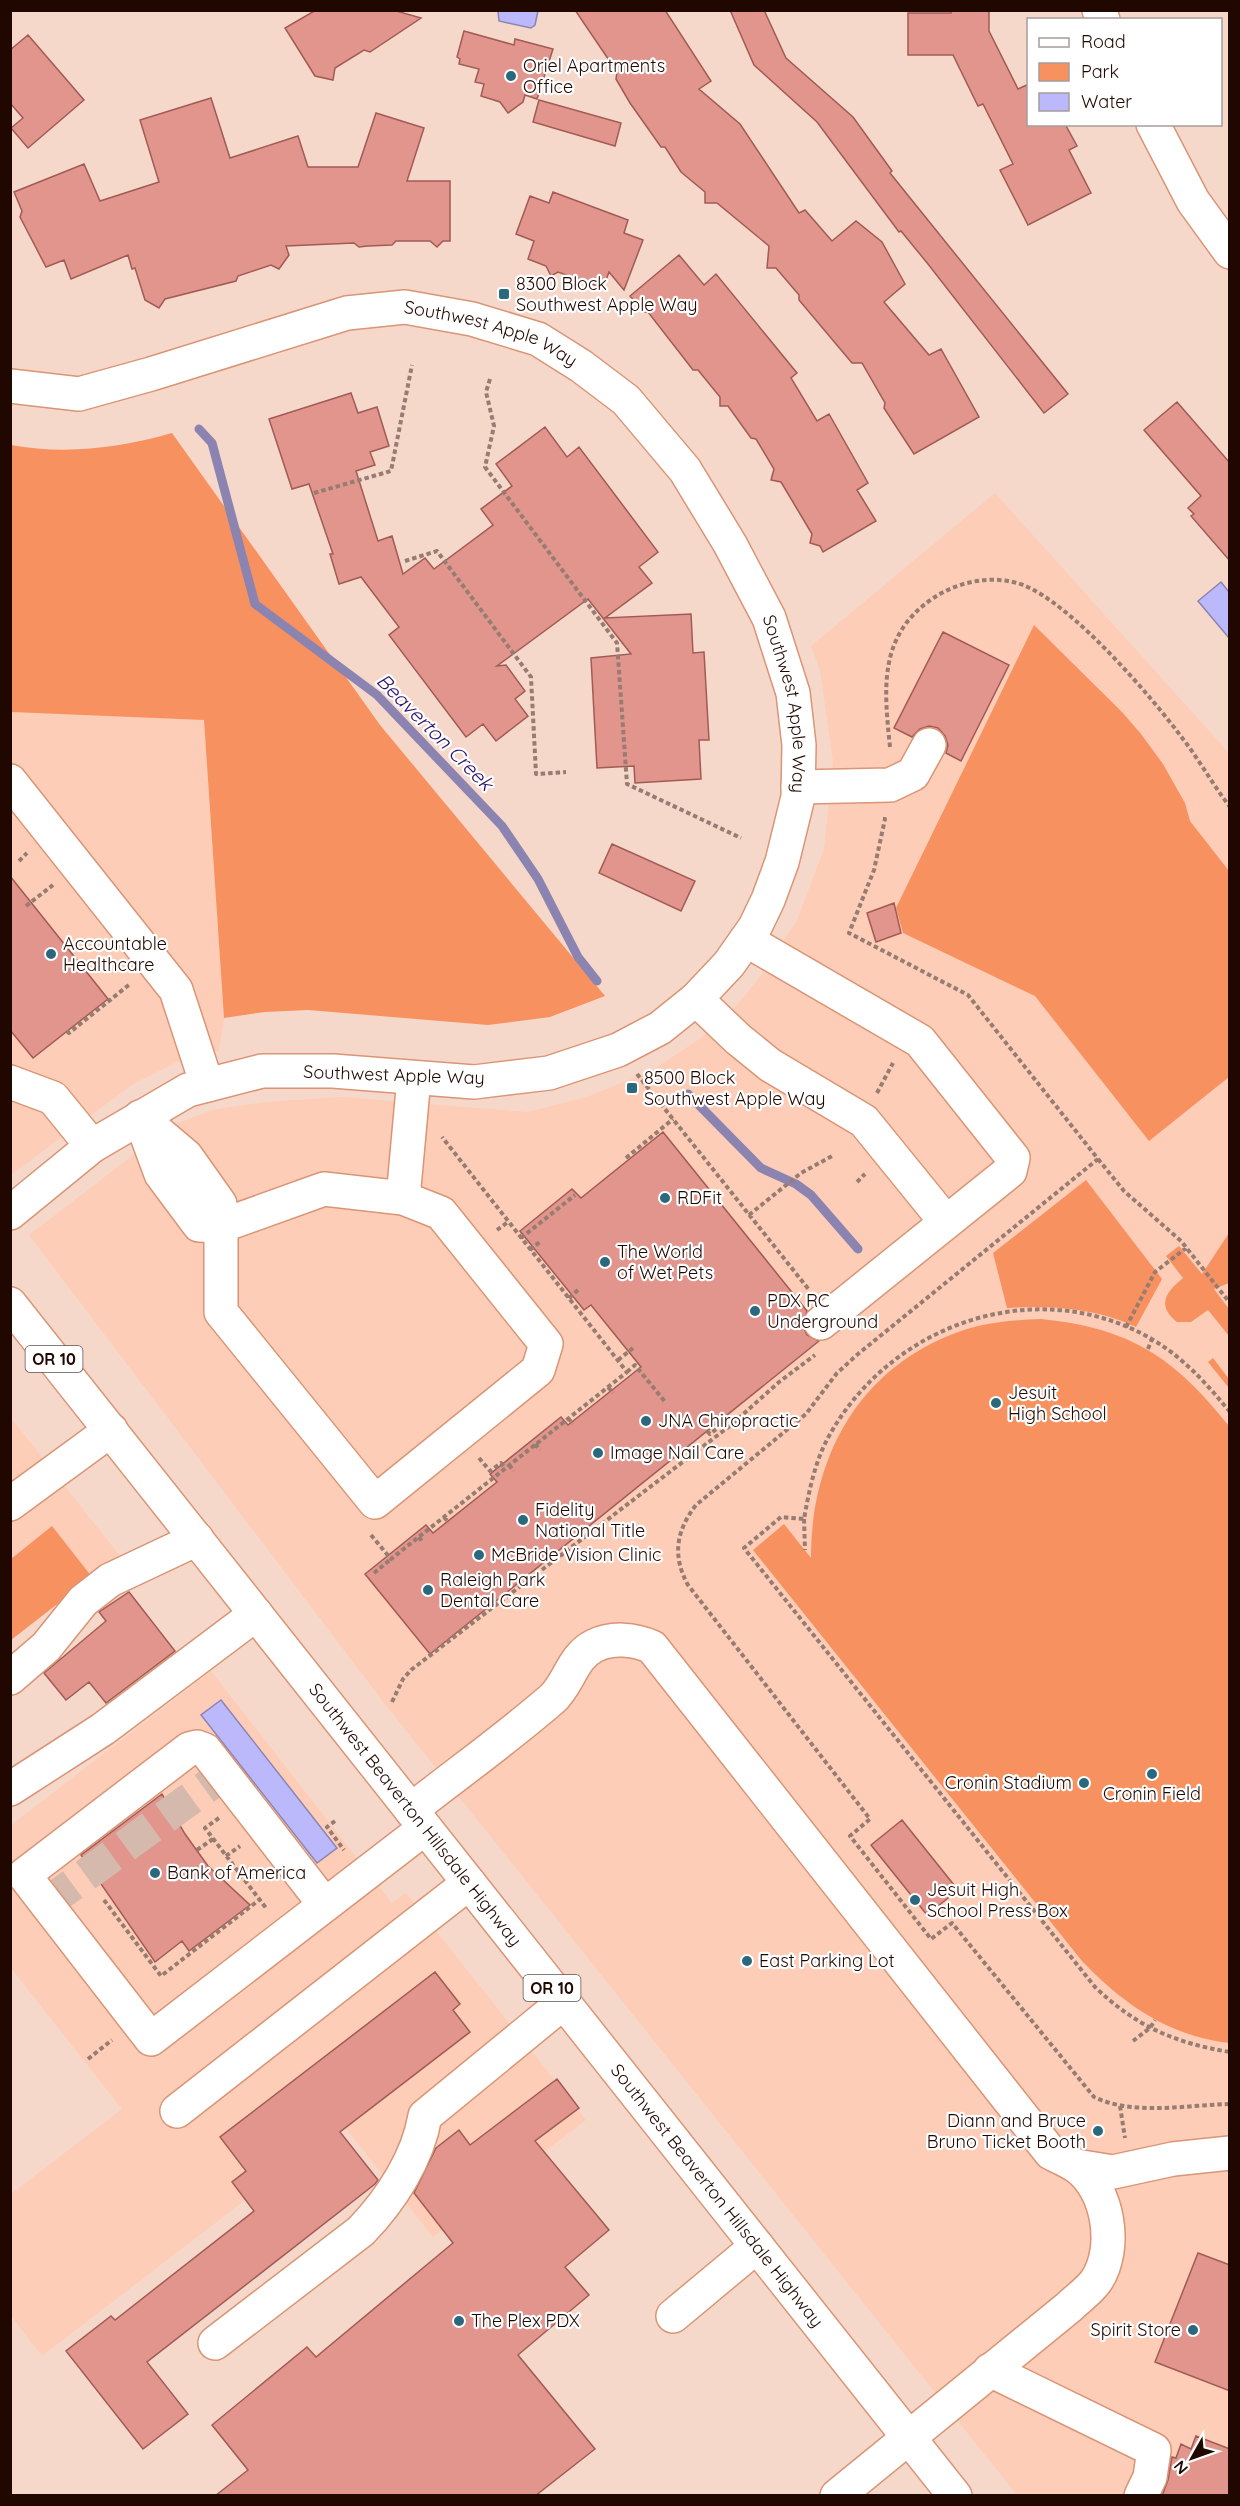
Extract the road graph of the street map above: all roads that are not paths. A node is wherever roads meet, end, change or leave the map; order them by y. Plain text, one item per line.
1 (1154, 126) edge
2 (1230, 252) edge
3 (10, 386) edge
4 (929, 745) dead end
5 (10, 781) edge
6 (798, 787) junction
7 (746, 940) junction
8 (696, 999) junction
9 (414, 1078) junction
10 (10, 1082) edge
11 (207, 1085) junction
12 (140, 1117) junction
13 (92, 1146) junction
14 (403, 1198) junction
15 (10, 1213) edge
16 (946, 1222) junction
17 (221, 1226) junction
18 (10, 1304) edge
19 (821, 1311) road end
20 (111, 1430) junction
21 (10, 1504) edge
22 (197, 1539) junction
23 (256, 1614) junction
24 (10, 1678) edge
25 (10, 1789) edge
26 (418, 1819) junction
27 (470, 1883) junction
28 (325, 1905) junction
29 (564, 2002) junction
30 (177, 2111) dead end
31 (1230, 2153) edge
32 (1076, 2166) junction
33 (757, 2246) junction
34 (673, 2316) dead end
35 (215, 2343) dead end
36 (990, 2370) junction
37 (908, 2436) junction
38 (837, 2496) edge
39 (955, 2496) edge
40 (1141, 2496) edge

1 - 2 street
3 - 6 street, Southwest Apple Way
4 - 6 street
5 - 11 street
6 - 7 street, Southwest Apple Way
7 - 8 street, Southwest Apple Way
7 - 16 street
8 - 9 street, Southwest Apple Way
8 - 16 street
9 - 11 street, Southwest Apple Way
9 - 14 street
10 - 13 street
11 - 12 street, Southwest Apple Way
12 - 13 street, Southwest Apple Way
12 - 17 street
13 - 15 street, Southwest Apple Way
14 - 17 street
14 - 17 street
16 - 19 street
18 - 20 street, Southwest Beaverton Hillsdale Highway / OR 10
20 - 21 street
20 - 22 street, Southwest Beaverton Hillsdale Highway / OR 10
22 - 23 street, Southwest Beaverton Hillsdale Highway / OR 10
22 - 24 street
23 - 25 street
23 - 26 street, Southwest Beaverton Hillsdale Highway / OR 10
26 - 27 street, Southwest Beaverton Hillsdale Highway / OR 10
26 - 28 street
26 - 32 street
27 - 29 street, Southwest Beaverton Hillsdale Highway / OR 10
27 - 30 street
28 - 28 street
29 - 33 street, Southwest Beaverton Hillsdale Highway / OR 10
29 - 35 street
31 - 32 street
32 - 36 street
33 - 34 street
33 - 37 street, Southwest Beaverton Hillsdale Highway / OR 10
36 - 37 street
36 - 40 street
37 - 38 street
37 - 39 street, Southwest Beaverton Hillsdale Highway / OR 10

